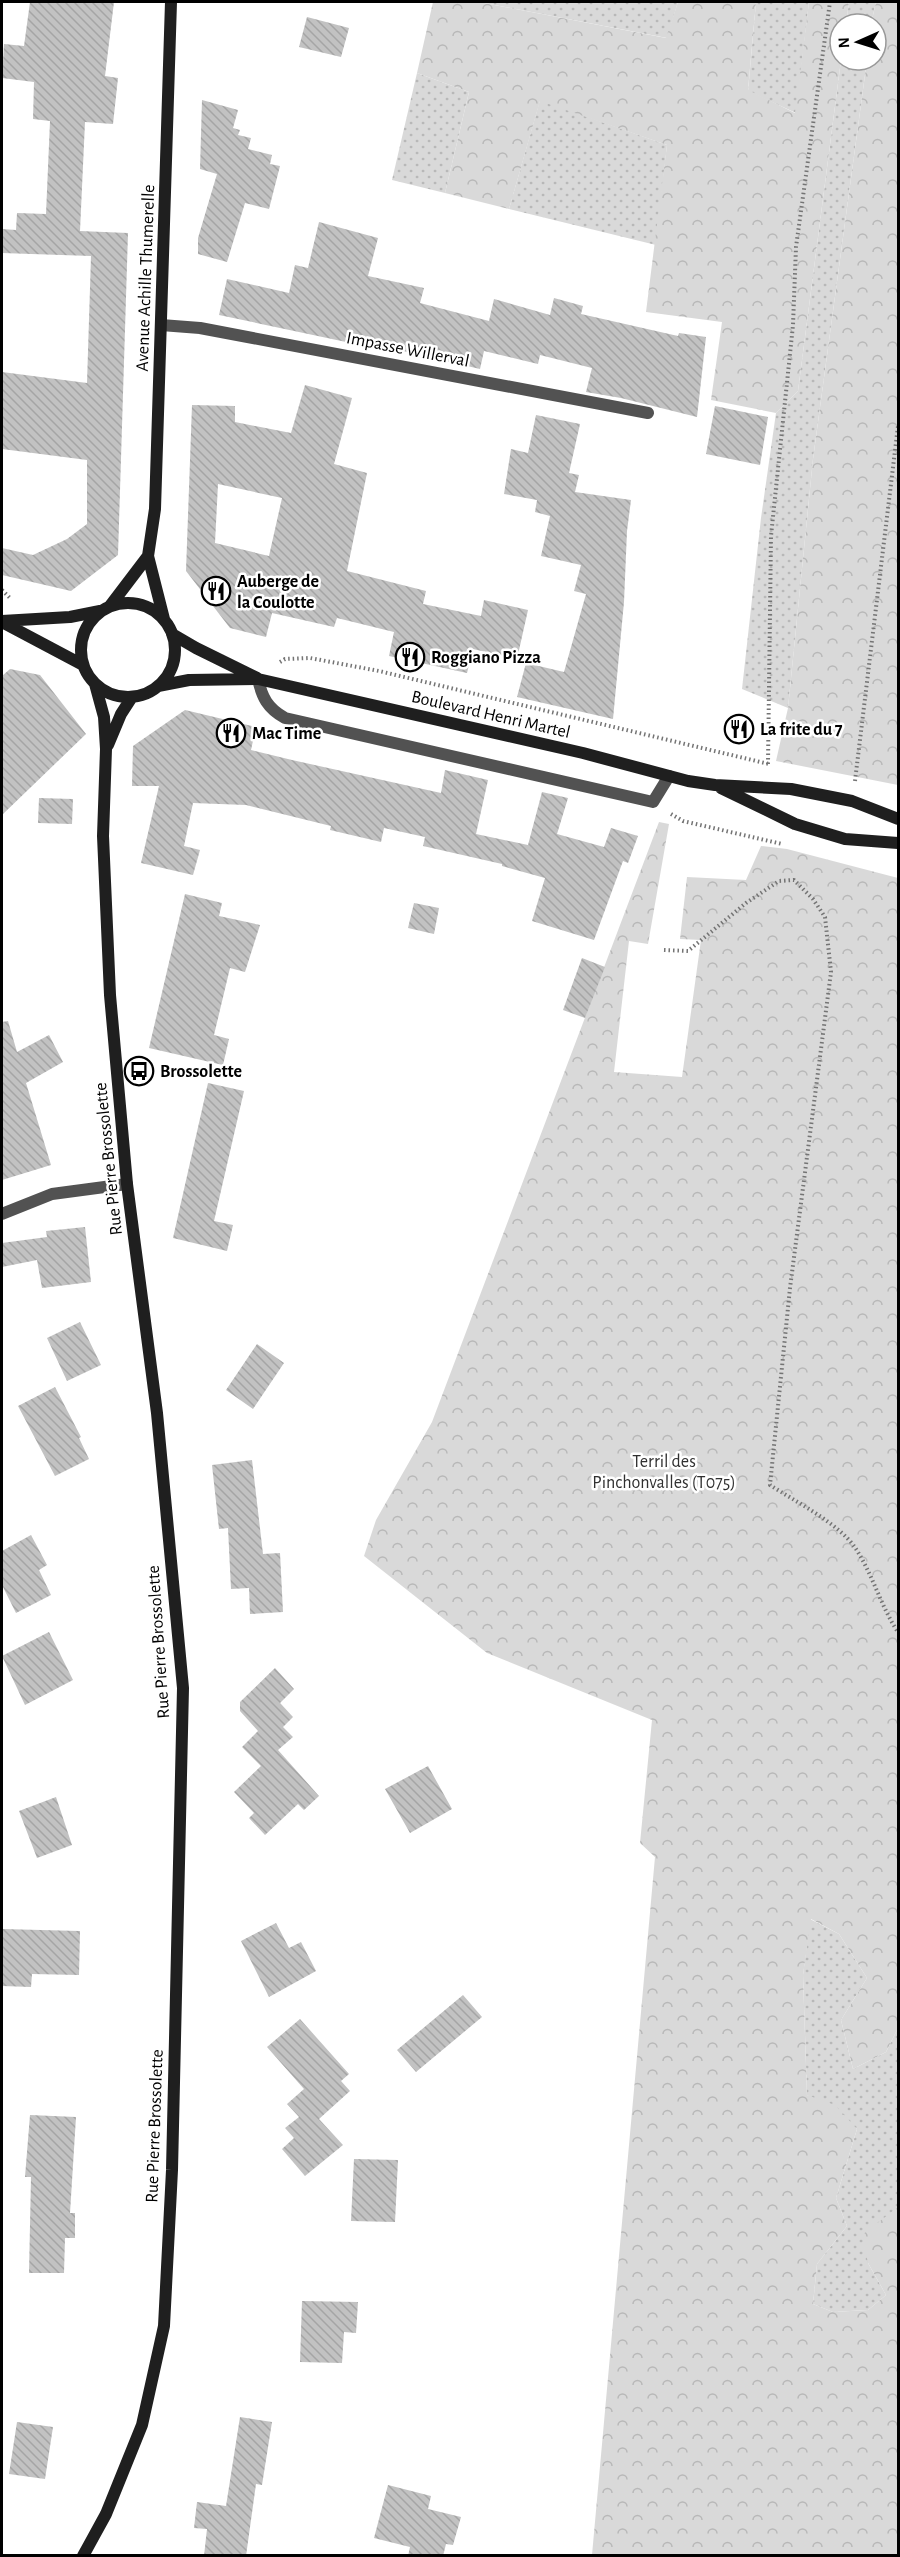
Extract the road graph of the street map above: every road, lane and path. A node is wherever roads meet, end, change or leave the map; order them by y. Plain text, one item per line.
1 (171, 2) edge
2 (830, 2) edge
3 (161, 325) junction
4 (648, 413) dead end
5 (898, 426) edge
6 (148, 556) junction
7 (105, 608) junction
8 (164, 619) junction
9 (2, 621) edge
10 (172, 633) junction
11 (83, 665) junction
12 (258, 679) junction
13 (95, 684) junction
14 (158, 686) junction
15 (132, 697) junction
16 (106, 749) junction
17 (768, 764) junction
18 (778, 766) dead end
19 (669, 776) junction
20 (856, 776) dead end
21 (843, 781) dead end
22 (854, 784) dead end
23 (715, 785) junction
24 (898, 819) edge
25 (898, 843) edge
26 (664, 950) dead end
27 (128, 1184) junction
28 (2, 1214) edge
29 (898, 1632) edge
30 (83, 2556) edge

1 - 3 street, Avenue Achille Thumerelle
2 - 17 path
3 - 4 street, Impasse Willerval
3 - 6 street, Avenue Achille Thumerelle
5 - 20 path
6 - 7 street, Avenue Achille Thumerelle
6 - 8 street, Avenue Achille Thumerelle
7 - 8 street
7 - 9 street
7 - 11 street
8 - 10 street
9 - 11 street
10 - 12 street, Boulevard Henri Martel
10 - 14 street
11 - 13 street
12 - 14 street, Boulevard Henri Martel
12 - 17 path
12 - 19 street, Boulevard Henri Martel
12 - 19 street
13 - 15 street
13 - 16 street, Rue Pierre Brossolette
14 - 15 street
15 - 16 street, Rue Pierre Brossolette
16 - 27 street, Rue Pierre Brossolette
17 - 18 path
19 - 23 street, Boulevard Henri Martel
21 - 22 path
23 - 24 street, Boulevard Henri Martel
23 - 25 street, Boulevard Henri Martel
26 - 29 path
27 - 28 street
27 - 30 street, Rue Pierre Brossolette

